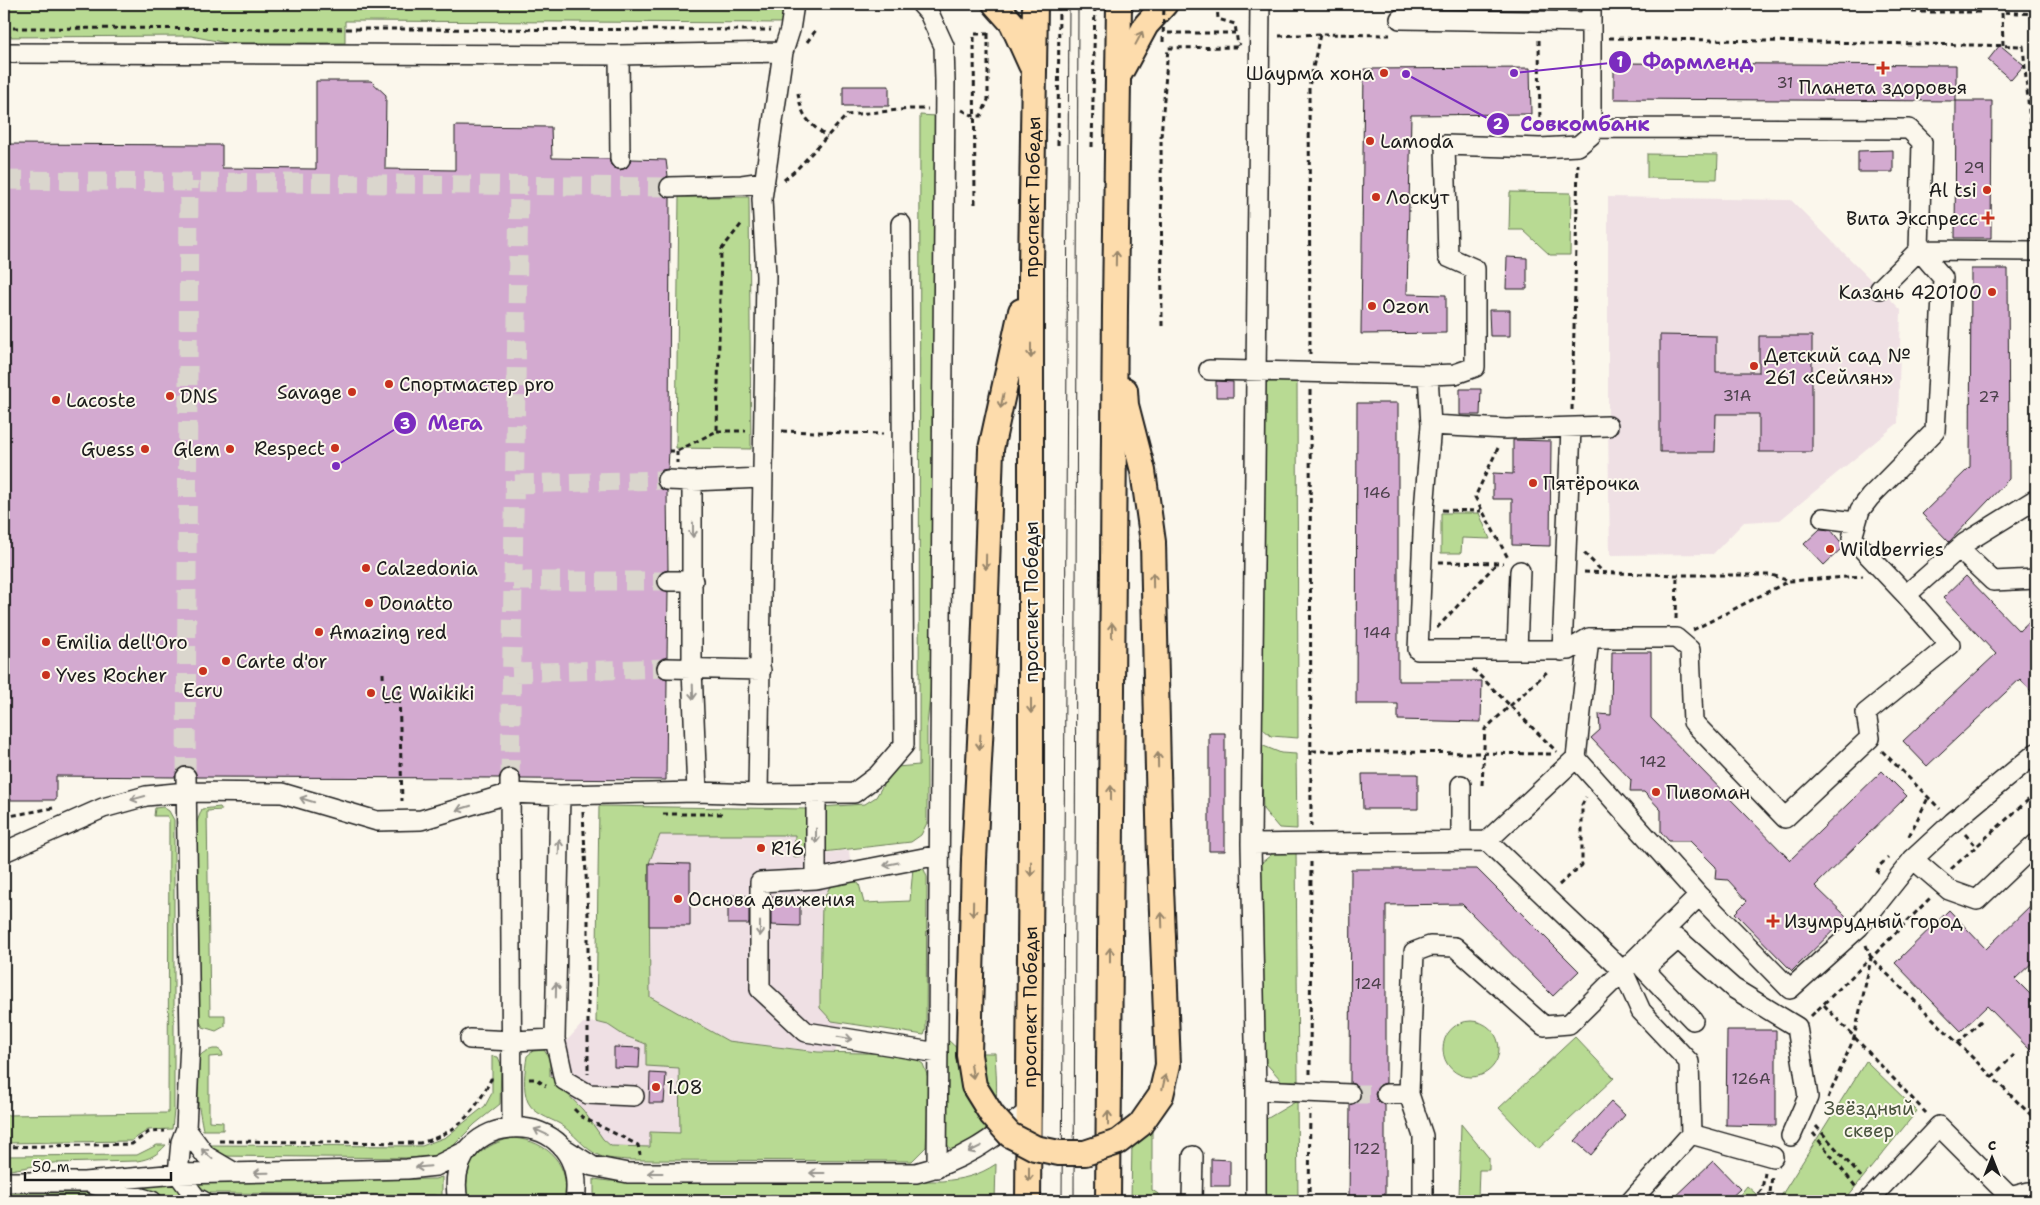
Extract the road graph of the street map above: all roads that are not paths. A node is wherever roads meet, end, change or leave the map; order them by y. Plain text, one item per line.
1 (794, 4) edge
2 (921, 4) edge
3 (995, 4) edge
4 (1035, 4) edge
5 (1119, 4) edge
6 (1164, 4) edge
7 (1260, 4) edge
8 (1591, 13) edge
9 (1400, 19) dead end
10 (783, 52) junction
11 (4, 53) edge
12 (619, 55) junction
13 (1034, 74) junction
14 (1118, 76) junction
15 (1591, 128) junction
16 (620, 159) dead end
17 (763, 182) junction
18 (670, 187) tunnel mouth
19 (901, 224) dead end
20 (1919, 250) junction
21 (2036, 251) edge
22 (1031, 268) junction
23 (1880, 289) dead end
24 (1115, 306) junction
25 (1209, 370) dead end
26 (1258, 371) junction
27 (1428, 375) junction
28 (1431, 425) junction
29 (1608, 426) dead end
30 (1571, 428) junction
31 (762, 478) junction
32 (667, 480) tunnel mouth
33 (692, 481) junction
34 (2036, 499) edge
35 (1823, 518) dead end
36 (1855, 522) junction
37 (1958, 549) junction
38 (1520, 571) dead end
39 (2036, 579) edge
40 (668, 581) tunnel mouth
41 (693, 581) junction
42 (1906, 595) junction
43 (1589, 638) junction
44 (1517, 650) junction
45 (1566, 651) junction
46 (667, 668) tunnel mouth
47 (692, 669) junction
48 (761, 670) junction
49 (2036, 753) edge
50 (1576, 758) junction
51 (186, 785) junction
52 (1461, 785) dead end
53 (511, 786) junction
54 (697, 792) junction
55 (758, 794) junction
56 (816, 794) junction
57 (560, 795) junction
58 (1461, 841) junction
59 (1487, 841) junction
60 (1251, 844) junction
61 (2036, 844) edge
62 (4, 852) edge
63 (939, 855) junction
64 (1913, 859) junction
65 (816, 879) junction
66 (1699, 896) junction
67 (1644, 969) junction
68 (1623, 971) junction
69 (1693, 1020) dead end
70 (555, 1038) junction
71 (470, 1039) dead end
72 (513, 1040) junction
73 (938, 1052) junction
74 (1256, 1090) junction
75 (1350, 1094) tunnel mouth
76 (1386, 1094) tunnel mouth
77 (1409, 1094) junction
78 (634, 1096) dead end
79 (1029, 1111) junction
80 (512, 1127) junction
81 (186, 1129) junction
82 (1691, 1134) junction
83 (1791, 1136) dead end
84 (562, 1148) junction
85 (468, 1150) junction
86 (1193, 1156) dead end
87 (1773, 1156) road end
88 (937, 1168) junction
89 (178, 1174) junction
90 (234, 1174) junction
91 (4, 1182) edge
92 (84, 1182) junction
93 (2034, 1192) edge
94 (1865, 1197) edge
95 (152, 1201) edge
96 (203, 1201) edge
97 (458, 1201) edge
98 (575, 1201) edge
99 (1028, 1201) edge
100 (1108, 1201) edge
101 (1192, 1201) edge
102 (1256, 1201) edge
103 (1422, 1201) edge
104 (1631, 1201) edge

1 - 10 street
2 - 63 street
3 - 13 main road
4 - 13 main road, проспект Победы
5 - 14 main road
14 -> 6 main road
7 - 26 street
8 - 9 street
8 - 15 street
10 - 12 street
10 - 17 street
11 - 12 street
12 - 16 street
13 - 22 main road, проспект Победы
24 -> 14 main road
15 - 20 street
15 - 27 street
17 - 18 street
17 - 31 street
19 - 56 street
20 - 21 street
20 - 23 street
20 - 36 street
22 -> 24 main road, bridge
22 -> 79 main road, проспект Победы
100 -> 24 main road
25 - 26 street
26 - 27 street
26 - 60 street
27 - 28 street
28 - 30 street
28 - 44 street
29 - 30 street
30 - 45 street
31 - 33 street
31 - 48 street
32 - 33 street
33 -> 41 street
34 - 37 street
35 - 36 street
36 - 42 street
37 - 39 street
37 - 42 street
38 - 44 street
40 - 41 street
41 - 47 street
42 - 43 street
43 - 45 street
43 - 50 street
44 - 45 street
46 - 47 street
47 - 48 street
47 -> 54 street
48 - 55 street
49 - 64 street
50 - 59 street
50 - 66 street
53 -> 51 street
51 -> 62 street
51 - 81 street
52 - 58 street
53 - 57 street
53 - 72 street
54 - 55 street
54 - 57 street
55 - 56 street
56 -> 65 street
70 -> 57 street
58 - 59 street
58 - 60 street
59 - 68 street
60 - 74 street
61 - 64 street
63 -> 65 street
63 - 73 street
64 - 66 street
65 -> 73 street
66 - 68 street
67 - 68 street
67 - 69 street
67 - 83 street
68 - 77 street
68 - 82 street
70 - 72 street
70 - 78 street
71 - 72 street
72 - 80 street
73 - 88 street
74 - 75 street
74 - 102 street
76 - 77 street
77 - 103 street
79 -> 88 street
79 -> 99 main road, проспект Победы
84 -> 80 street
80 - 85 street
81 - 89 street
90 -> 81 street
82 - 87 street
82 - 104 street
88 -> 84 street
84 - 98 street
85 -> 90 street
85 - 97 street
86 - 101 street
89 - 90 street
89 - 92 street
89 - 96 street
91 - 92 street
92 - 95 street
93 - 94 street

